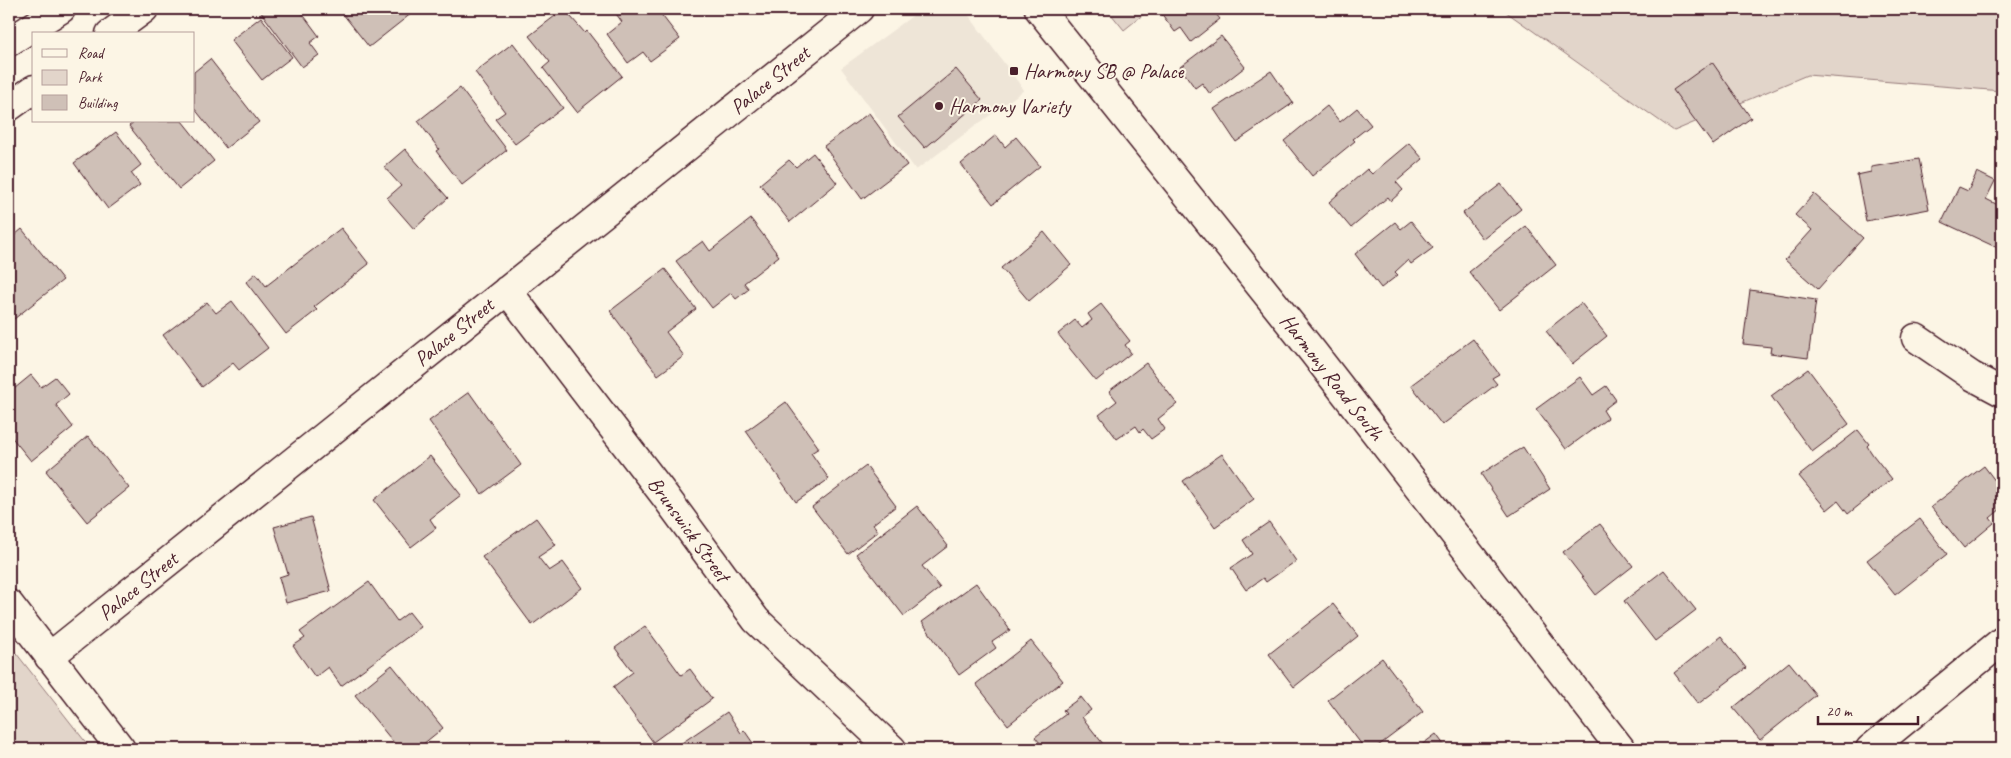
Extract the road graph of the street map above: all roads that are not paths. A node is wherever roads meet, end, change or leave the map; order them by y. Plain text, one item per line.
1 (61, 9) edge
2 (144, 9) edge
3 (859, 9) edge
4 (1039, 9) edge
5 (113, 32) edge
6 (9, 42) edge
7 (32, 90) edge
8 (9, 107) edge
9 (507, 290) junction
10 (1916, 338) dead end
11 (2002, 392) edge
12 (9, 604) edge
13 (2002, 641) edge
14 (49, 657) junction
15 (121, 749) edge
16 (892, 749) edge
17 (1621, 749) edge
18 (1870, 749) edge

1 - 6 street
2 - 5 street
3 - 9 street, Palace Street
4 - 17 street, Harmony Road South
7 - 8 street
9 - 14 street, Palace Street
9 - 16 street, Brunswick Street
10 - 11 street
12 - 14 street
13 - 18 street
14 - 15 street

